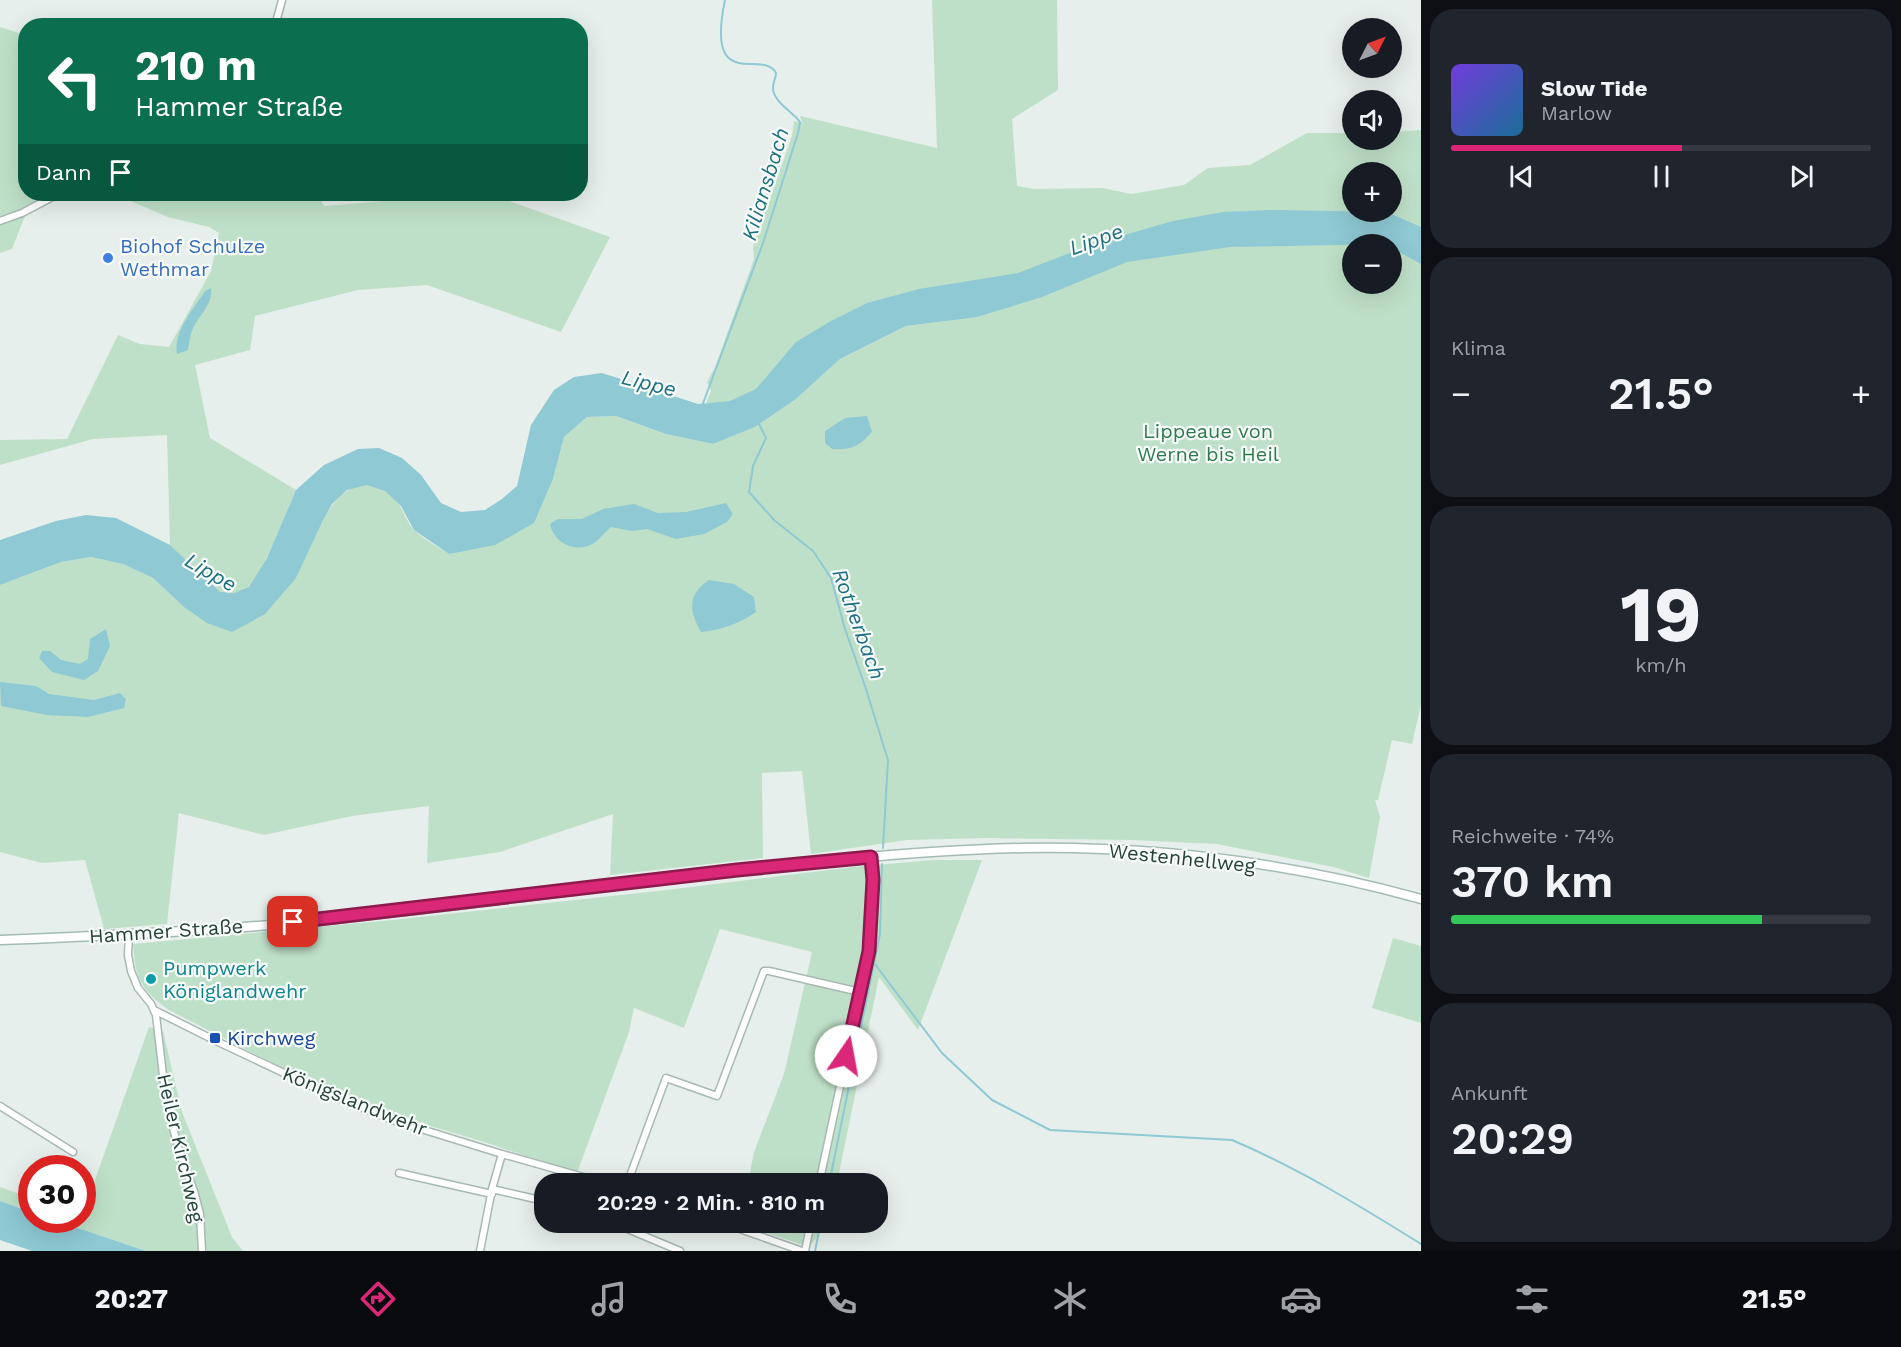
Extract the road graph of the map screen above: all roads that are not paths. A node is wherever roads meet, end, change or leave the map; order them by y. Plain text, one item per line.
1 (282, 0) edge
2 (277, 18) edge
3 (45, 201) edge
4 (0, 221) edge
5 (939, 852) joint
6 (871, 857) junction
7 (1421, 899) edge
8 (129, 935) junction
9 (0, 940) edge
10 (860, 992) junction
11 (154, 1010) junction
12 (0, 1106) edge
13 (73, 1152) dead end
14 (502, 1154) junction
15 (399, 1173) dead end
16 (569, 1173) edge
17 (631, 1173) edge
18 (821, 1173) edge
19 (492, 1191) junction
20 (534, 1199) edge
21 (637, 1233) edge
22 (751, 1233) edge
23 (808, 1233) edge
24 (202, 1251) edge
25 (480, 1251) edge
26 (680, 1251) edge
27 (803, 1251) edge

1 - 2 street
3 - 4 street
5 - 6 main road, Hammer Straße
5 - 7 main road, Westenhellweg
6 - 8 main road, Hammer Straße
6 - 10 street
8 - 9 main road, Hammer Straße
8 - 11 street, Königslandwehr
10 - 17 street
10 - 18 street
11 - 14 street, Königslandwehr
11 - 24 street, Heiler Kirchweg
12 - 13 street
14 - 16 street, Königslandwehr
14 - 19 street
15 - 19 street
19 - 20 street
19 - 25 street
21 - 26 street
22 - 27 street
23 - 27 street

